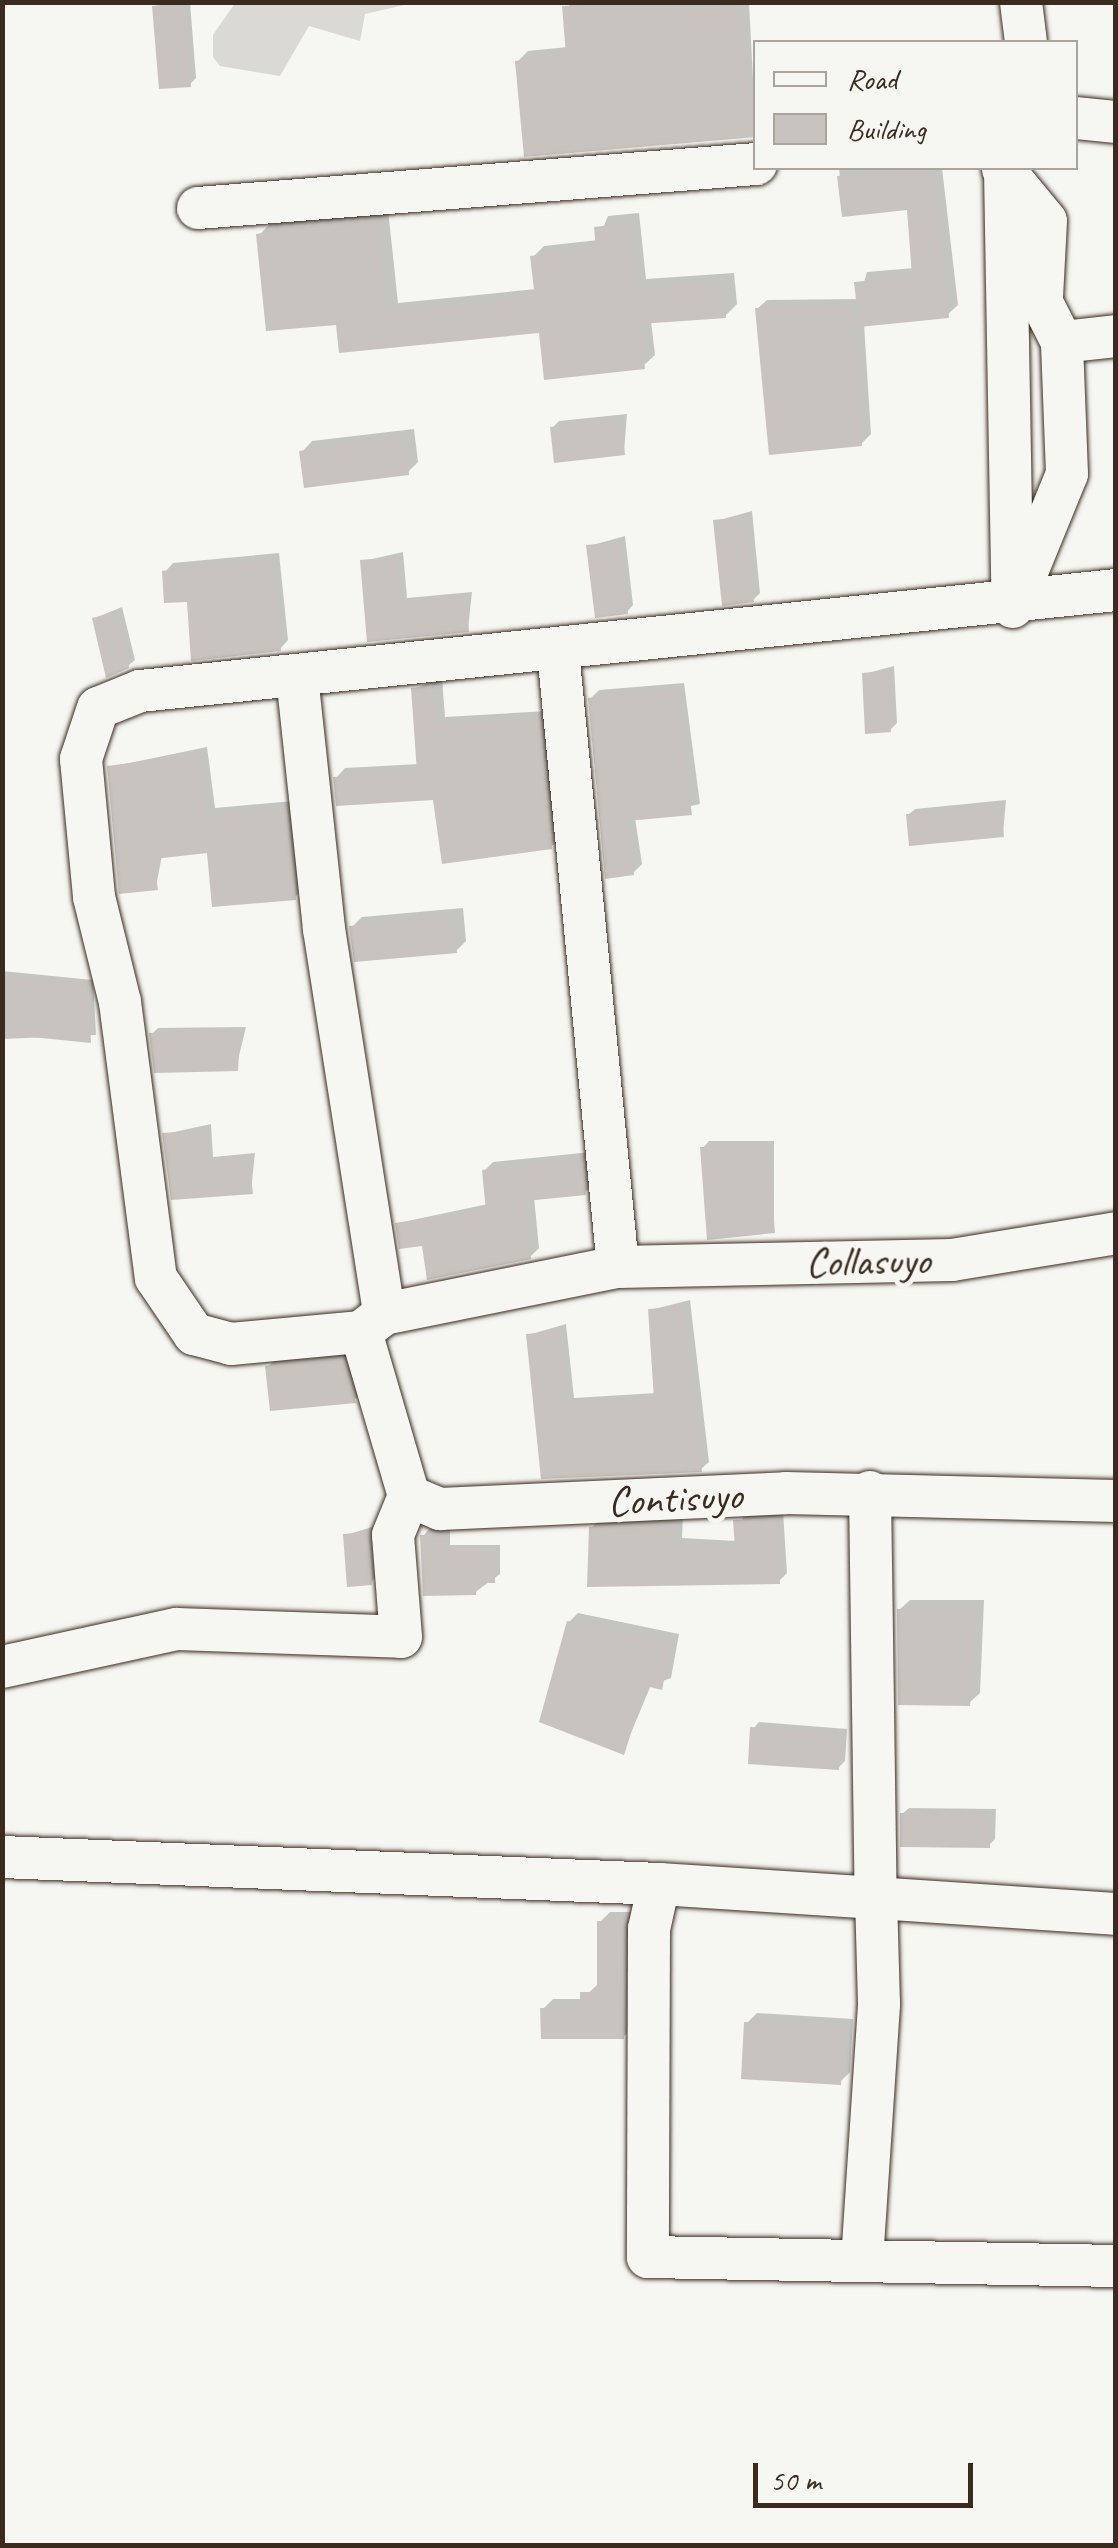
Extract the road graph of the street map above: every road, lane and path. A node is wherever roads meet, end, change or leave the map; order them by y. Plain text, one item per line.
1 (1021, 2) edge
2 (1026, 40) edge
3 (1078, 118) edge
4 (1116, 122) edge
5 (753, 164) edge
6 (1003, 170) edge
7 (1005, 170) edge
8 (198, 208) dead end
9 (1011, 242) junction
10 (1042, 297) junction
11 (1116, 336) edge
12 (1062, 342) junction
13 (1116, 590) edge
14 (1013, 608) junction
15 (558, 650) junction
16 (297, 676) junction
17 (1116, 1234) edge
18 (618, 1267) junction
19 (372, 1323) junction
20 (870, 1492) junction
21 (409, 1496) junction
22 (1116, 1501) edge
23 (2, 1667) edge
24 (2, 1857) edge
25 (658, 1884) junction
26 (876, 1898) junction
27 (1116, 1914) edge
28 (862, 2261) junction
29 (1116, 2266) edge

1 - 2 street
3 - 4 street
5 - 8 street
6 - 9 street
7 - 10 street
9 - 10 street
9 - 14 street
10 - 12 street
11 - 12 street
12 - 14 street
13 - 14 street, Collasuyo
14 - 15 street, Collasuyo
15 - 16 street, Collasuyo
15 - 18 street
16 - 19 street
16 - 19 street, Collasuyo
17 - 18 street, Collasuyo
18 - 19 street, Collasuyo
19 - 21 street
20 - 21 street, Contisuyo
20 - 22 street, Contisuyo
20 - 26 street
21 - 23 street
24 - 25 street
25 - 26 street
25 - 28 street
26 - 27 street
26 - 28 street
28 - 29 street

